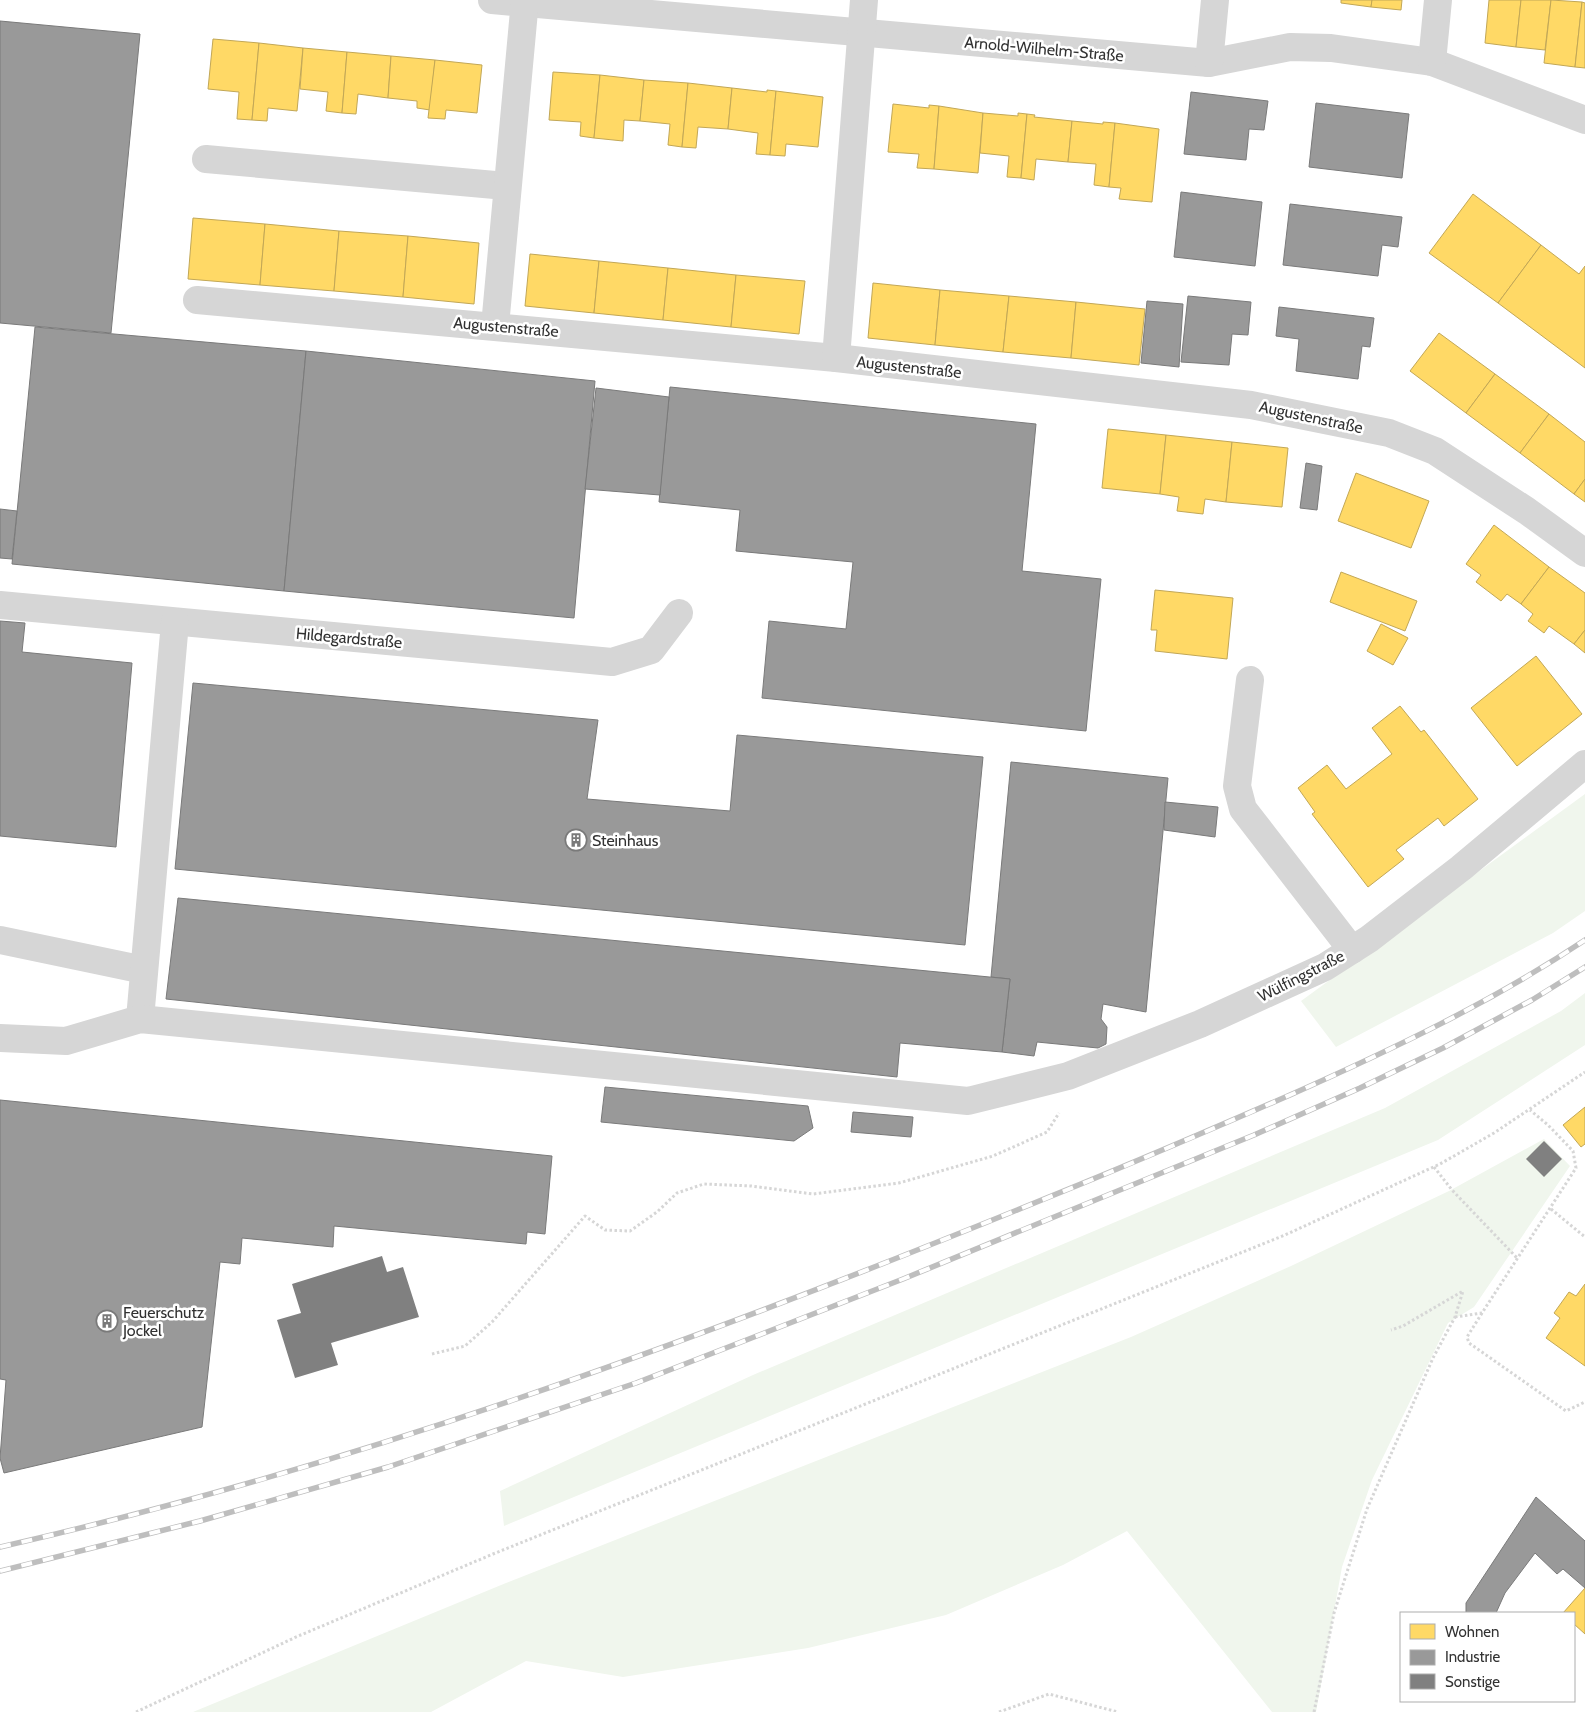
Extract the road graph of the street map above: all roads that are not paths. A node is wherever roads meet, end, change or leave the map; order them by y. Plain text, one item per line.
1 (492, 0) edge
2 (864, 0) edge
3 (1216, 0) edge
4 (1438, 0) edge
5 (525, 2) edge
6 (860, 33) junction
7 (1432, 62) junction
8 (1209, 63) junction
9 (1585, 120) edge
10 (206, 159) dead end
11 (506, 186) junction
12 (197, 300) dead end
13 (495, 326) junction
14 (836, 358) junction
15 (1585, 553) edge
16 (0, 605) edge
17 (679, 613) dead end
18 (175, 622) junction
19 (1250, 680) dead end
20 (1585, 764) edge
21 (0, 940) edge
22 (1352, 950) junction
23 (144, 970) junction
24 (140, 1019) junction
25 (0, 1038) edge

1 - 5 street, Arnold-Wilhelm-Straße
2 - 6 street
3 - 8 street
4 - 7 street
5 - 6 street, Arnold-Wilhelm-Straße
5 - 11 street
6 - 8 street, Arnold-Wilhelm-Straße
6 - 14 street
7 - 8 street, Arnold-Wilhelm-Straße
7 - 9 street, Arnold-Wilhelm-Straße
10 - 11 street
11 - 13 street
12 - 13 street, Augustenstraße
13 - 14 street, Augustenstraße
14 - 15 street, Augustenstraße
16 - 18 street, Hildegardstraße
17 - 18 street, Hildegardstraße
18 - 23 street
19 - 22 street
20 - 22 street, Wülfingstraße
21 - 23 street
22 - 24 street, Wülfingstraße
23 - 24 street
24 - 25 street

